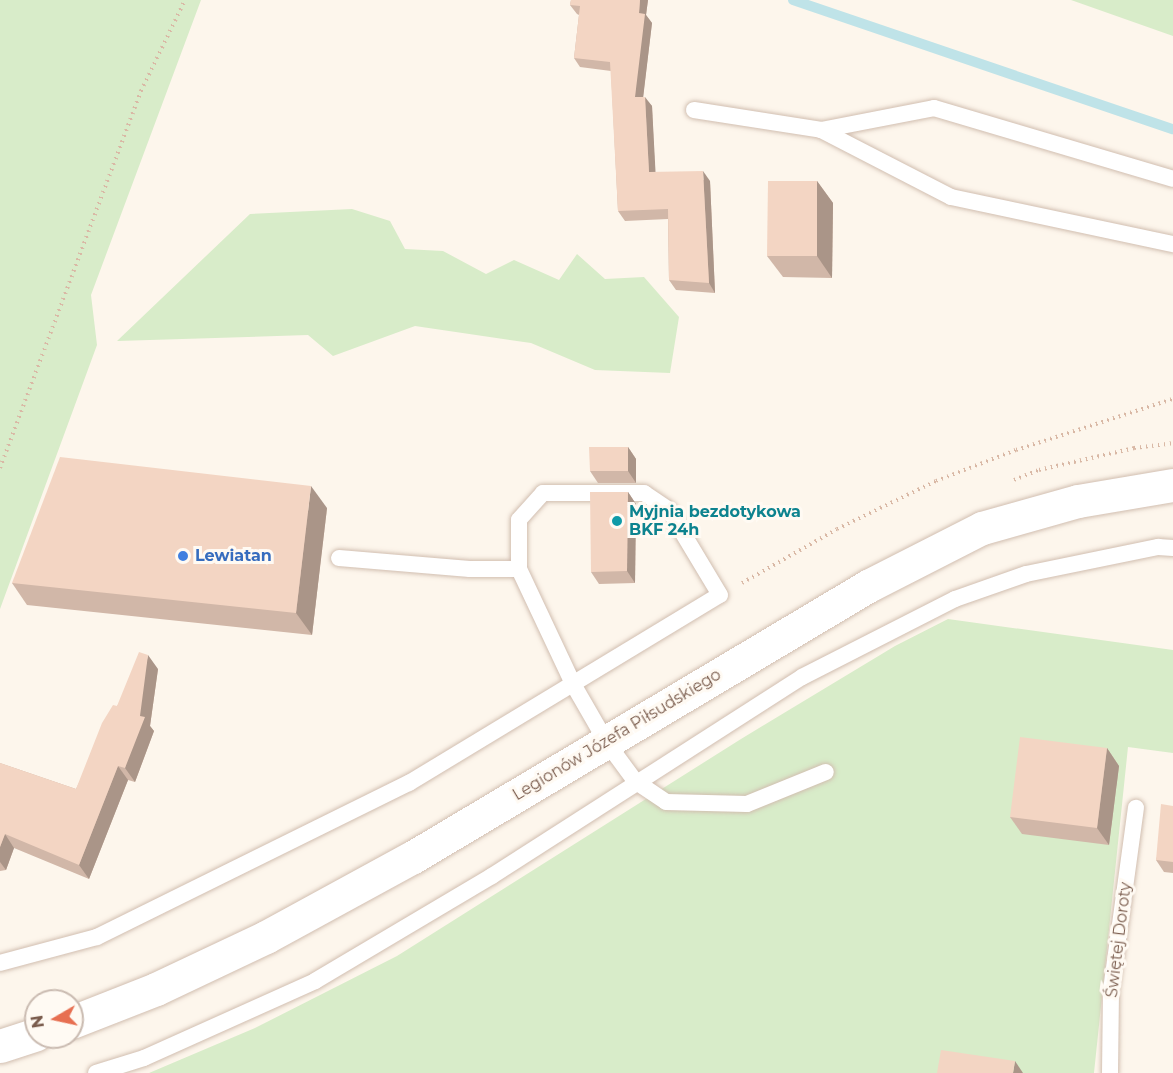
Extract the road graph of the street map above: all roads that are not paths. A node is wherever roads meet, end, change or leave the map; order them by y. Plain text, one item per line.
1 (694, 110) dead end
2 (821, 130) junction
3 (1173, 179) edge
4 (1173, 244) edge
5 (1173, 485) edge
6 (1173, 548) edge
7 (339, 558) dead end
8 (519, 569) junction
9 (573, 684) junction
10 (607, 742) junction
11 (826, 772) dead end
12 (635, 781) junction
13 (1136, 808) dead end
14 (0, 963) edge
15 (84, 1017) edge
16 (24, 1038) edge
17 (0, 1046) edge
18 (96, 1073) edge
19 (1110, 1073) edge

1 - 2 lane
2 - 3 lane
2 - 4 lane
5 - 10 street, Legionów Józefa Piłsudskiego
6 - 12 lane
7 - 8 lane
8 - 9 lane
8 - 9 lane
9 - 10 lane
9 - 14 lane
10 - 12 lane
10 - 15 street, Legionów Józefa Piłsudskiego
11 - 12 lane
12 - 18 lane
13 - 19 lane, Świętej Doroty
16 - 17 street

